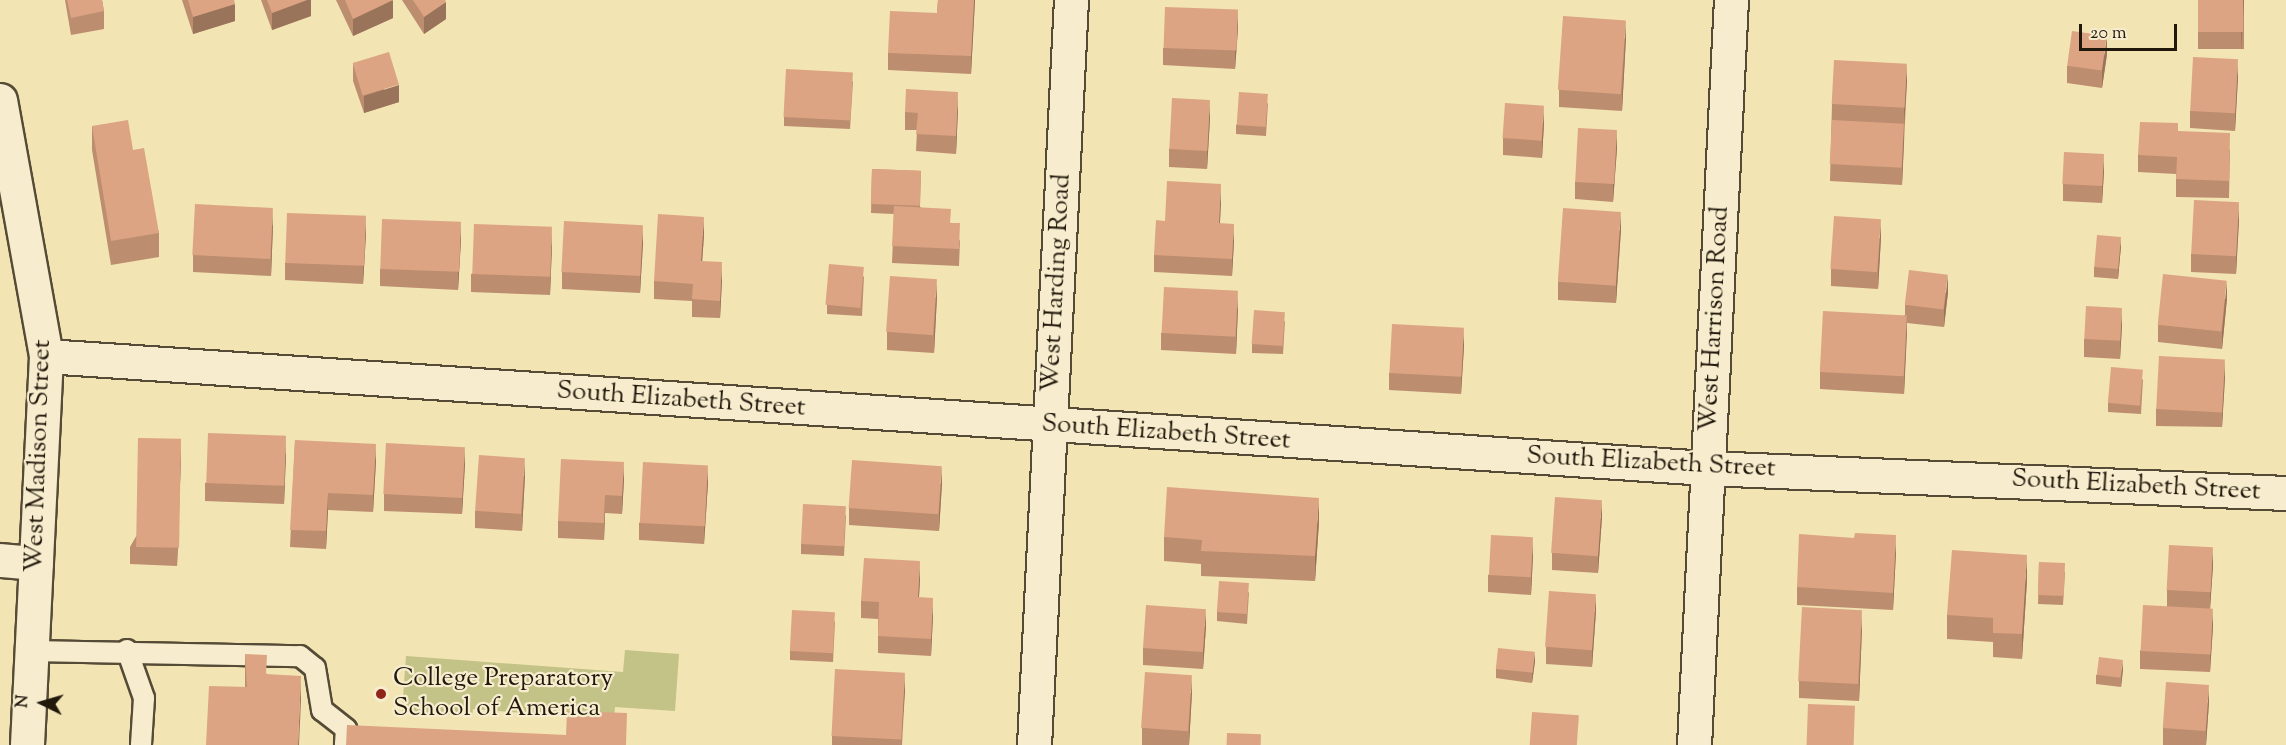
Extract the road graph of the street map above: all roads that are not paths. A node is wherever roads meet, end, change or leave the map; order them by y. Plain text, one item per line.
1 (1071, 0) edge
2 (1731, 0) edge
3 (0, 100) edge
4 (46, 356) junction
5 (1050, 426) junction
6 (1708, 468) junction
7 (2286, 493) edge
8 (0, 560) edge
9 (36, 563) junction
10 (127, 650) junction
11 (32, 651) junction
12 (367, 730) edge
13 (345, 737) edge
14 (27, 745) edge
15 (141, 745) edge
16 (1034, 745) edge
17 (1694, 745) edge

1 - 5 street, West Harding Road
2 - 6 street, West Harrison Road
3 - 4 street, West Madison Street
4 - 5 street, South Elizabeth Street
4 - 9 street, West Madison Street
5 - 6 street, South Elizabeth Street
5 - 16 street, West Harding Road
6 - 7 street, South Elizabeth Street
6 - 17 street, West Harrison Road
8 - 9 street
9 - 11 street, West Madison Street
10 - 11 lane
10 - 13 lane
10 - 15 lane
11 - 14 street, West Madison Street
12 - 13 lane

